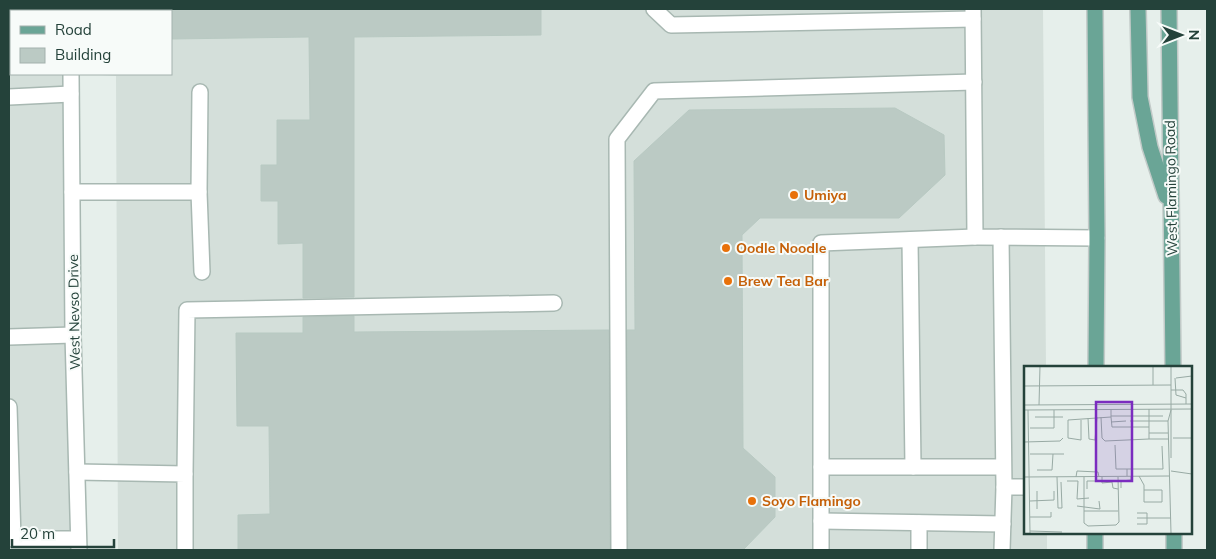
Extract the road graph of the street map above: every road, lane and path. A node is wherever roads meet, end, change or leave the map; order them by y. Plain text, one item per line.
1 (654, 9) edge
2 (1096, 9) edge
3 (1138, 9) edge
4 (1169, 9) edge
5 (973, 14) edge
6 (71, 75) edge
7 (974, 82) junction
8 (200, 92) dead end
9 (71, 94) junction
10 (9, 98) edge
11 (72, 192) junction
12 (198, 192) junction
13 (1171, 212) junction
14 (975, 237) junction
15 (1001, 237) junction
16 (1097, 238) junction
17 (910, 240) junction
18 (202, 272) dead end
19 (554, 302) dead end
20 (73, 335) junction
21 (9, 336) edge
22 (1096, 366) edge
23 (1173, 366) edge
24 (9, 408) edge
25 (821, 466) junction
26 (1002, 466) junction
27 (913, 468) junction
28 (77, 472) junction
29 (185, 474) junction
30 (1004, 487) junction
31 (1024, 487) edge
32 (821, 521) junction
33 (919, 523) junction
34 (1002, 524) junction
35 (1095, 534) edge
36 (1174, 534) edge
37 (79, 545) edge
38 (185, 550) edge
39 (619, 550) edge
40 (821, 550) edge
41 (919, 550) edge
42 (1002, 550) edge
43 (1095, 550) edge
44 (1174, 550) edge

1 - 5 street
2 - 16 main road
3 - 13 main road
4 - 13 main road, West Flamingo Road
5 - 7 street
6 - 9 street, West Nevso Drive
7 - 14 street
7 - 39 street
8 - 12 street
9 - 10 street
9 - 11 street, West Nevso Drive
11 - 12 street
11 - 20 street, West Nevso Drive
12 - 18 street
13 - 23 main road, West Flamingo Road
14 - 15 street
14 - 17 street
15 - 16 street
15 - 26 street
16 - 22 main road
17 - 25 street
17 - 27 street
19 - 29 street
20 - 21 street
20 - 28 street, West Nevso Drive
24 - 37 street
25 - 27 street
25 - 32 street
26 - 27 street
26 - 30 street
28 - 29 street
28 - 37 street, West Nevso Drive
29 - 38 street
30 - 31 street
30 - 34 street
32 - 33 street
32 - 40 street
33 - 34 street
33 - 41 street
34 - 42 street
35 - 43 main road
36 - 44 main road

